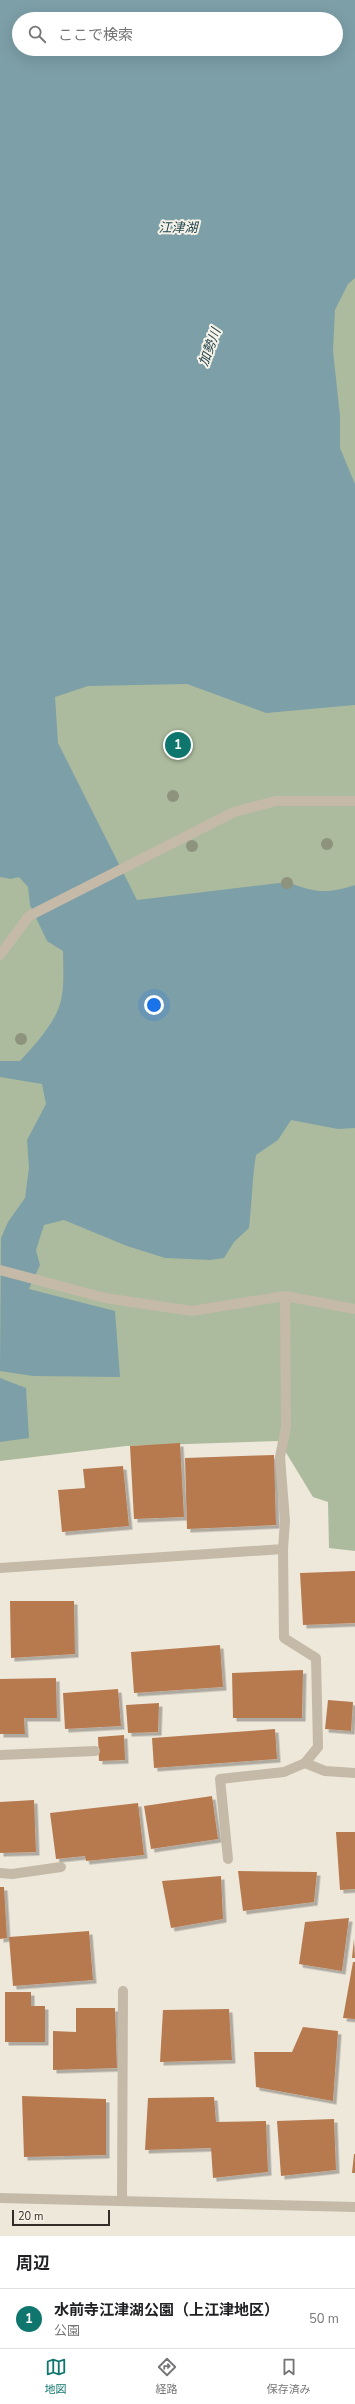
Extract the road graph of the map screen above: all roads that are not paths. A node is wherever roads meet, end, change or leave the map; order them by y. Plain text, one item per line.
1 (355, 801) edge
2 (0, 955) edge
3 (0, 1270) edge
4 (285, 1296) junction
5 (355, 1309) edge
6 (283, 1549) junction
7 (0, 1568) edge
8 (95, 1751) dead end
9 (0, 1755) edge
10 (305, 1763) junction
11 (355, 1773) edge
12 (228, 1859) dead end
13 (61, 1867) dead end
14 (0, 1873) edge
15 (123, 1991) dead end
16 (0, 2198) edge
17 (122, 2201) junction
18 (355, 2207) edge

1 - 2 street
3 - 4 street
4 - 5 street
4 - 6 street
6 - 7 street
6 - 10 street
8 - 9 street
10 - 11 street
10 - 12 street
13 - 14 street
15 - 17 street
16 - 17 street
17 - 18 street

